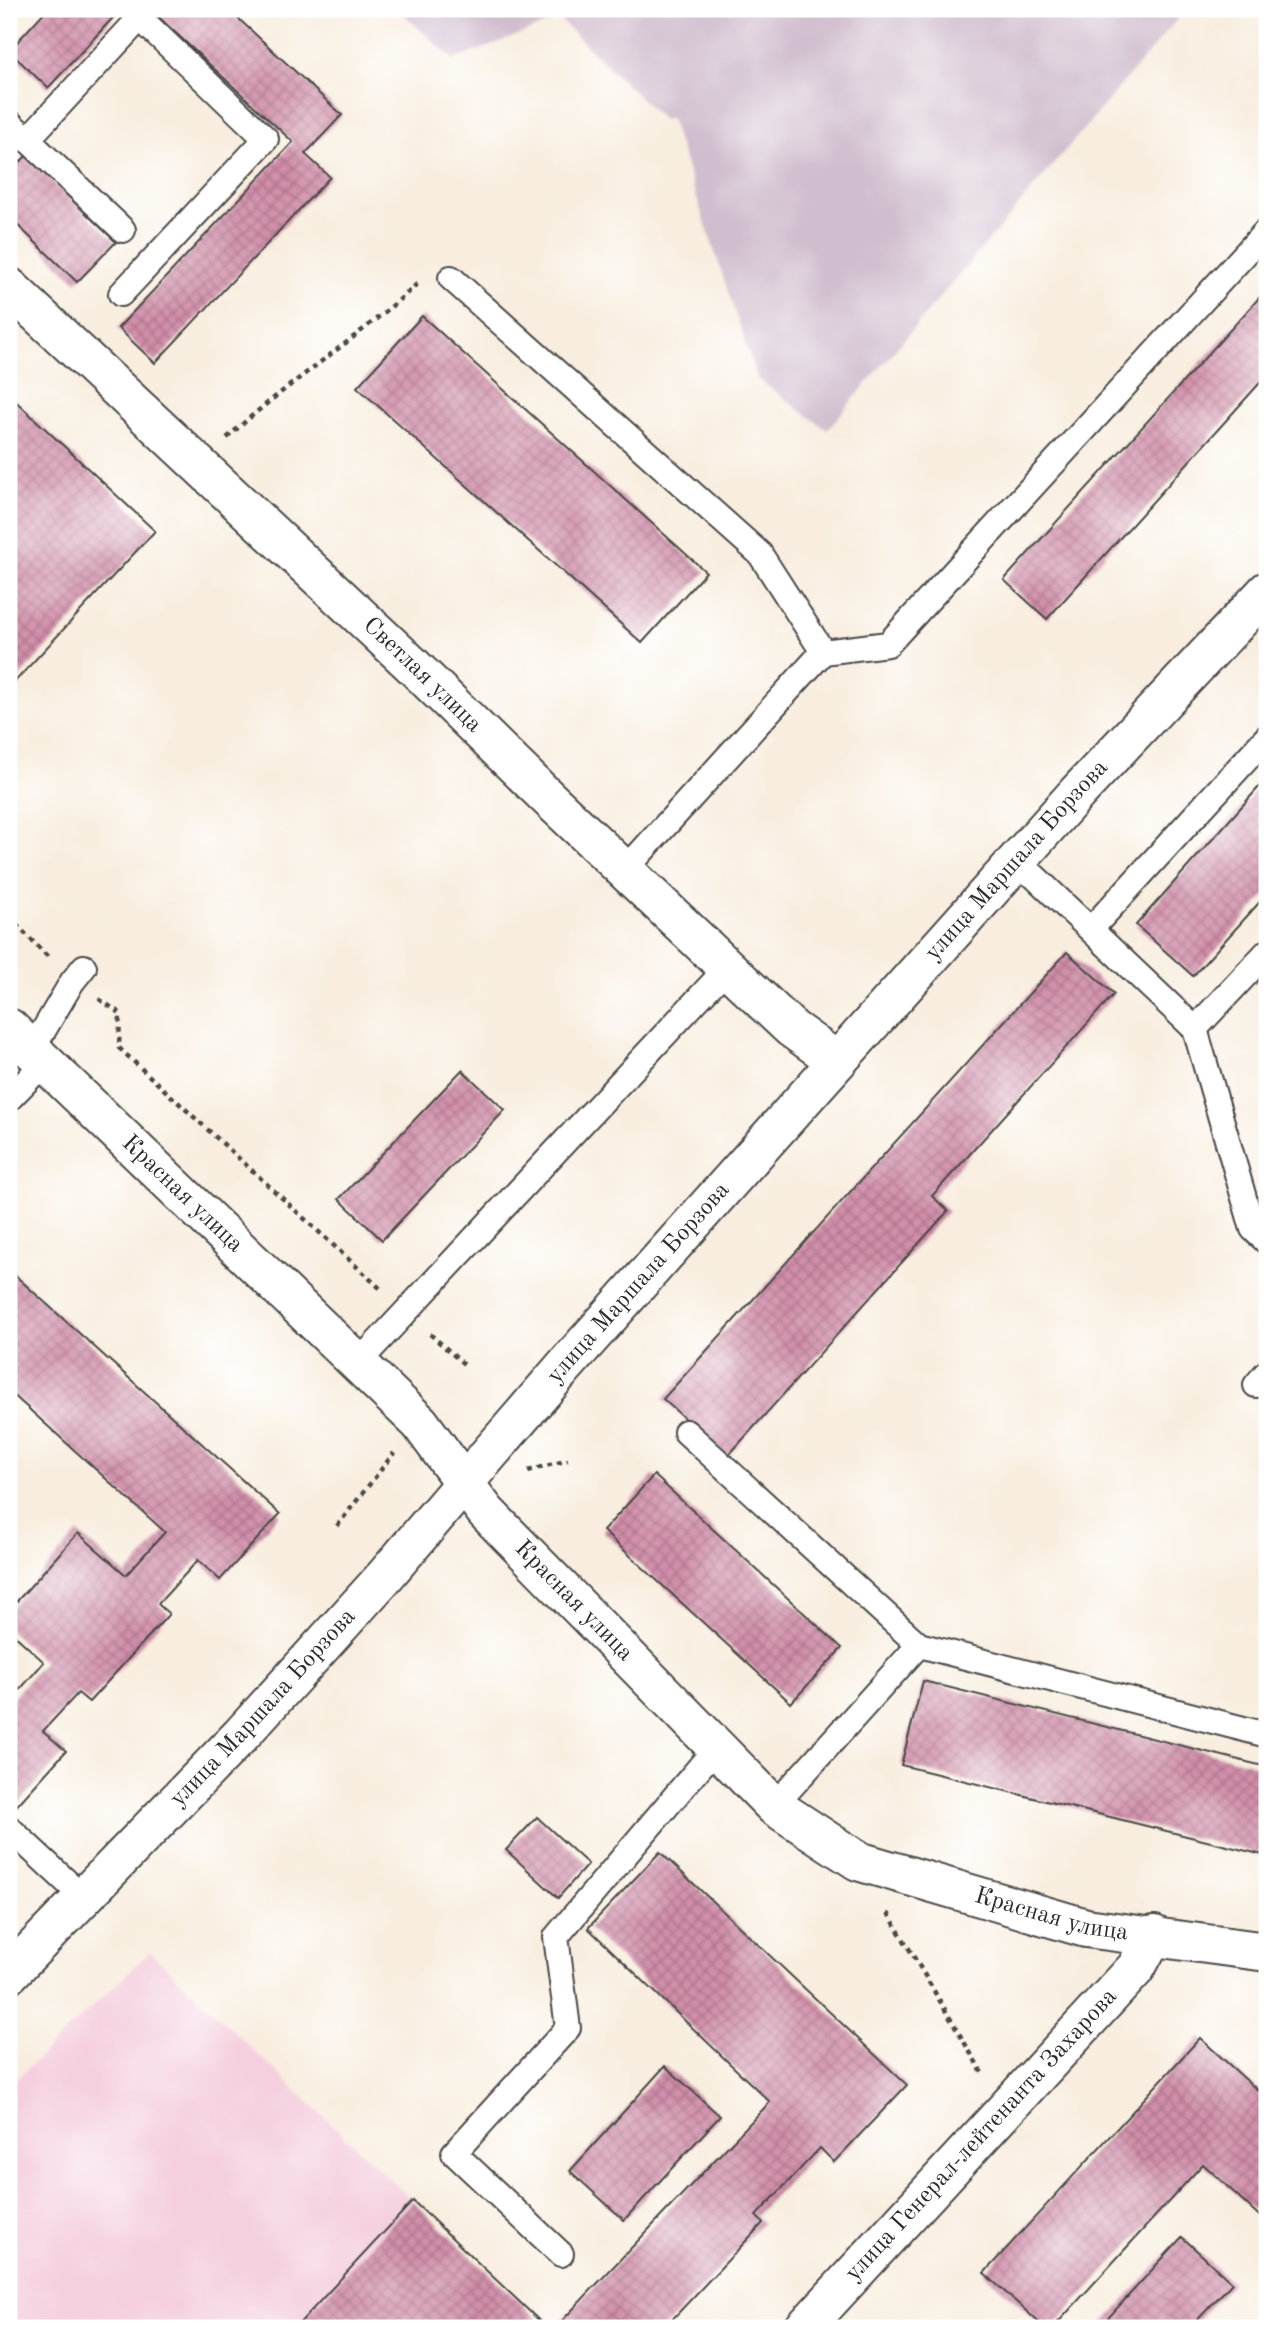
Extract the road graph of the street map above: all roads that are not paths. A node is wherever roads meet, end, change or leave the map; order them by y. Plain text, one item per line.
1 (18, 133) edge
2 (123, 230) dead end
3 (1267, 230) edge
4 (451, 278) dead end
5 (9, 287) edge
6 (121, 294) dead end
7 (1267, 591) edge
8 (823, 652) junction
9 (1267, 737) edge
10 (1015, 865) junction
11 (625, 870) junction
12 (1091, 929) junction
13 (1267, 952) edge
14 (728, 967) junction
15 (78, 974) road end
16 (1195, 1029) junction
17 (29, 1047) edge
18 (838, 1061) junction
19 (9, 1099) edge
20 (1267, 1242) edge
21 (357, 1364) junction
22 (686, 1432) dead end
23 (464, 1483) junction
24 (919, 1644) junction
25 (1267, 1735) edge
26 (716, 1748) junction
27 (774, 1806) junction
28 (9, 1828) edge
29 (83, 1898) junction
30 (1154, 1935) junction
31 (1267, 1952) edge
32 (9, 1974) edge
33 (561, 2254) dead end
34 (804, 2328) edge

1 - 2 lane
1 - 6 lane
3 - 8 lane
4 - 8 lane
5 - 11 street, Светлая улица
7 - 10 street, улица Маршала Борзова
8 - 11 lane
9 - 12 lane
10 - 12 lane
10 - 18 street, улица Маршала Борзова
11 - 14 street, Светлая улица
12 - 16 lane
13 - 16 lane
14 - 18 street, Светлая улица
14 - 21 lane
15 - 17 lane
16 - 20 lane
17 - 19 lane
17 - 21 street, Красная улица
18 - 23 street, улица Маршала Борзова
21 - 23 street, Красная улица
22 - 24 lane
23 - 26 street, Красная улица
23 - 29 street, улица Маршала Борзова
24 - 25 lane
24 - 27 lane
26 - 27 street, Красная улица
26 - 33 lane
27 - 30 street, Красная улица
28 - 29 lane
29 - 32 street, улица Маршала Борзова
30 - 31 street, Красная улица
30 - 34 street, улица Генерал-лейтенанта Захарова

